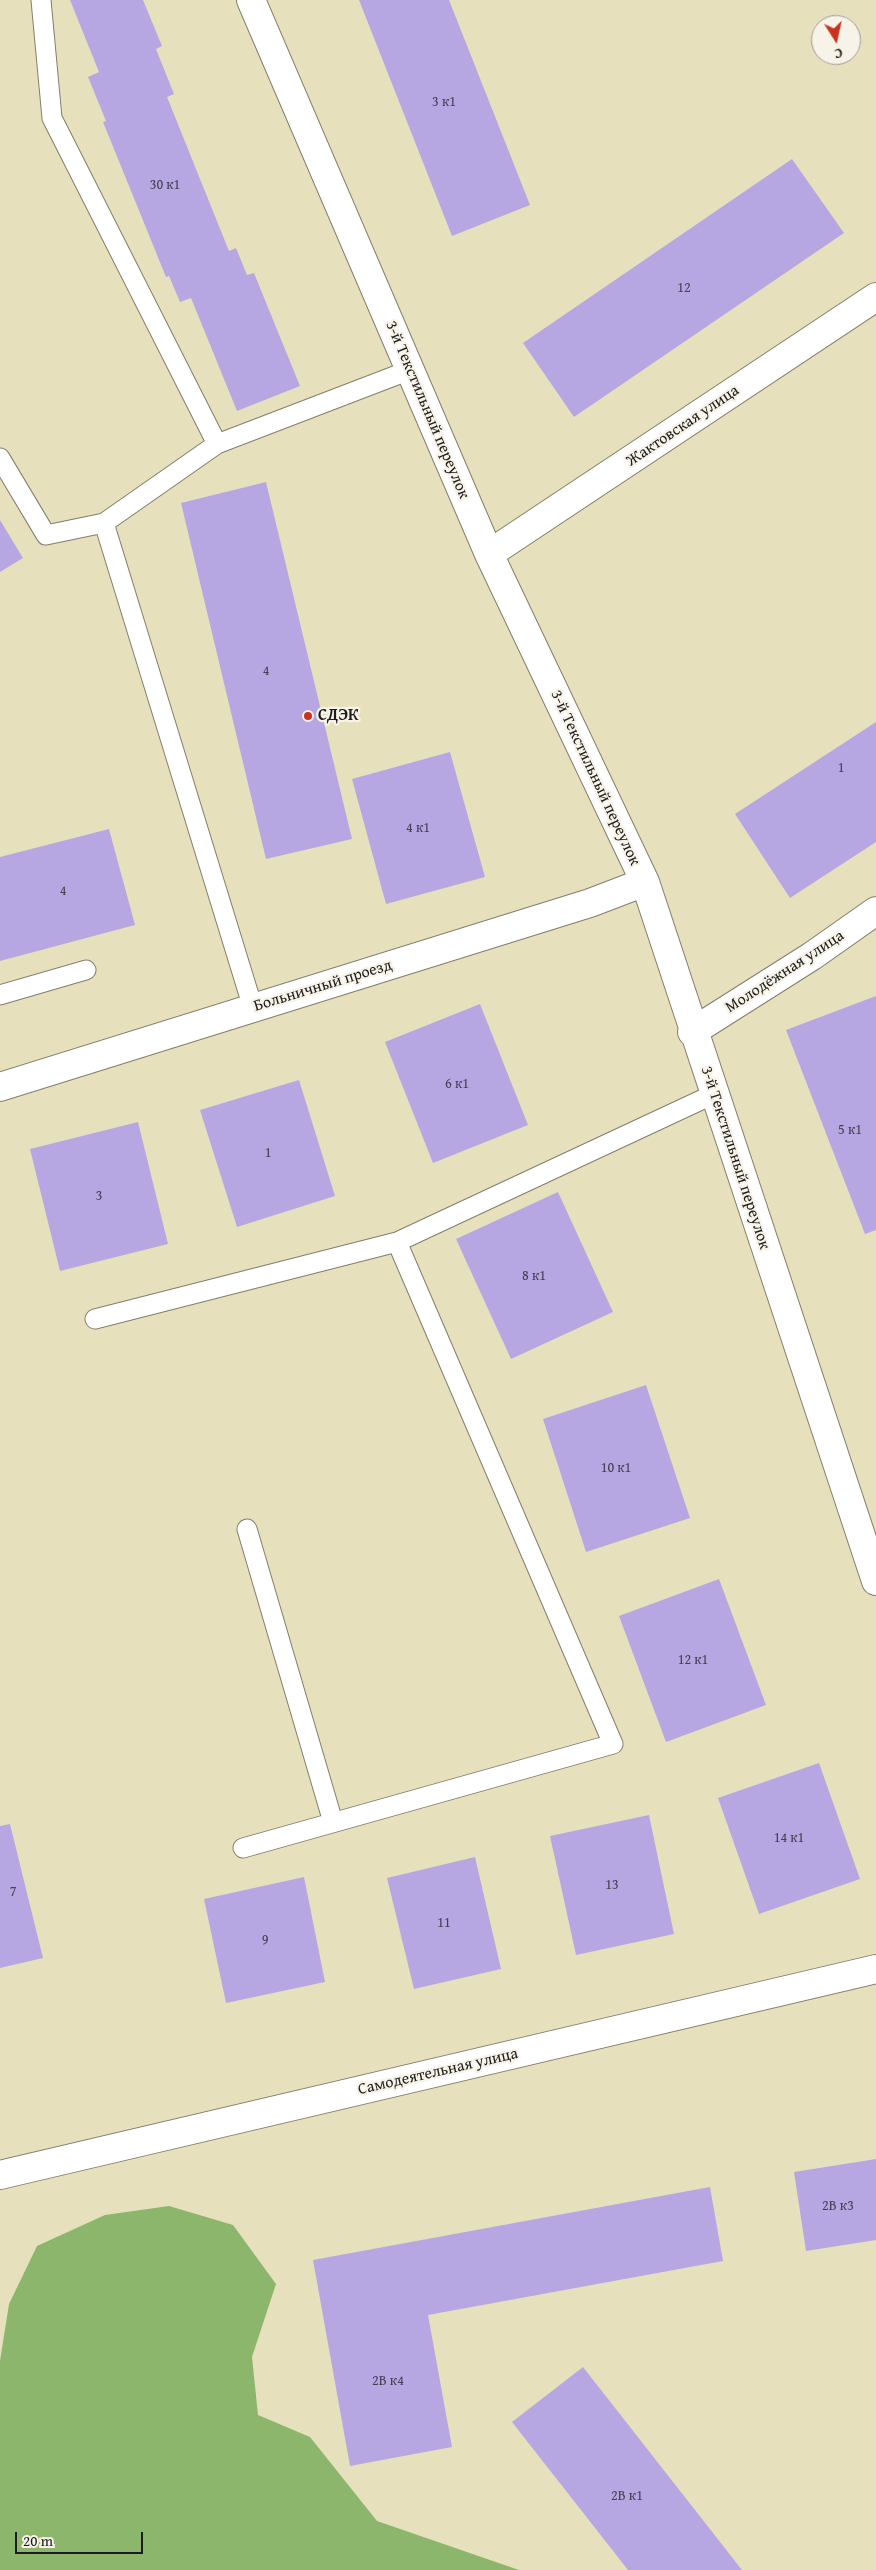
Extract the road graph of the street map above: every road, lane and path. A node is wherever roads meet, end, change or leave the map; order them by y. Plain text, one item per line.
1 (41, 0) edge
2 (251, 0) edge
3 (876, 298) edge
4 (410, 370) junction
5 (216, 444) junction
6 (0, 458) edge
7 (104, 522) junction
8 (489, 554) junction
9 (645, 882) junction
10 (876, 911) edge
11 (86, 970) dead end
12 (0, 995) edge
13 (253, 1008) junction
14 (692, 1032) junction
15 (0, 1087) edge
16 (714, 1094) junction
17 (396, 1242) junction
18 (95, 1319) dead end
19 (247, 1529) dead end
20 (876, 1581) edge
21 (333, 1822) junction
22 (243, 1848) dead end
23 (876, 1969) edge
24 (0, 2175) edge

1 - 5 lane
2 - 4 street, 3-й Текстильный переулок
3 - 8 street, Жактовская улица
4 - 5 lane
4 - 8 street, 3-й Текстильный переулок
5 - 7 lane
6 - 7 lane
7 - 13 lane
8 - 9 street, 3-й Текстильный переулок
9 - 13 street, Больничный проезд
9 - 14 street, 3-й Текстильный переулок
10 - 14 street, Молодёжная улица
11 - 12 lane
13 - 15 street, Больничный проезд
14 - 16 street, 3-й Текстильный переулок
16 - 17 lane
16 - 20 street, 3-й Текстильный переулок
17 - 18 lane
17 - 21 lane
19 - 21 lane
21 - 22 lane
23 - 24 street, Самодеятельная улица

